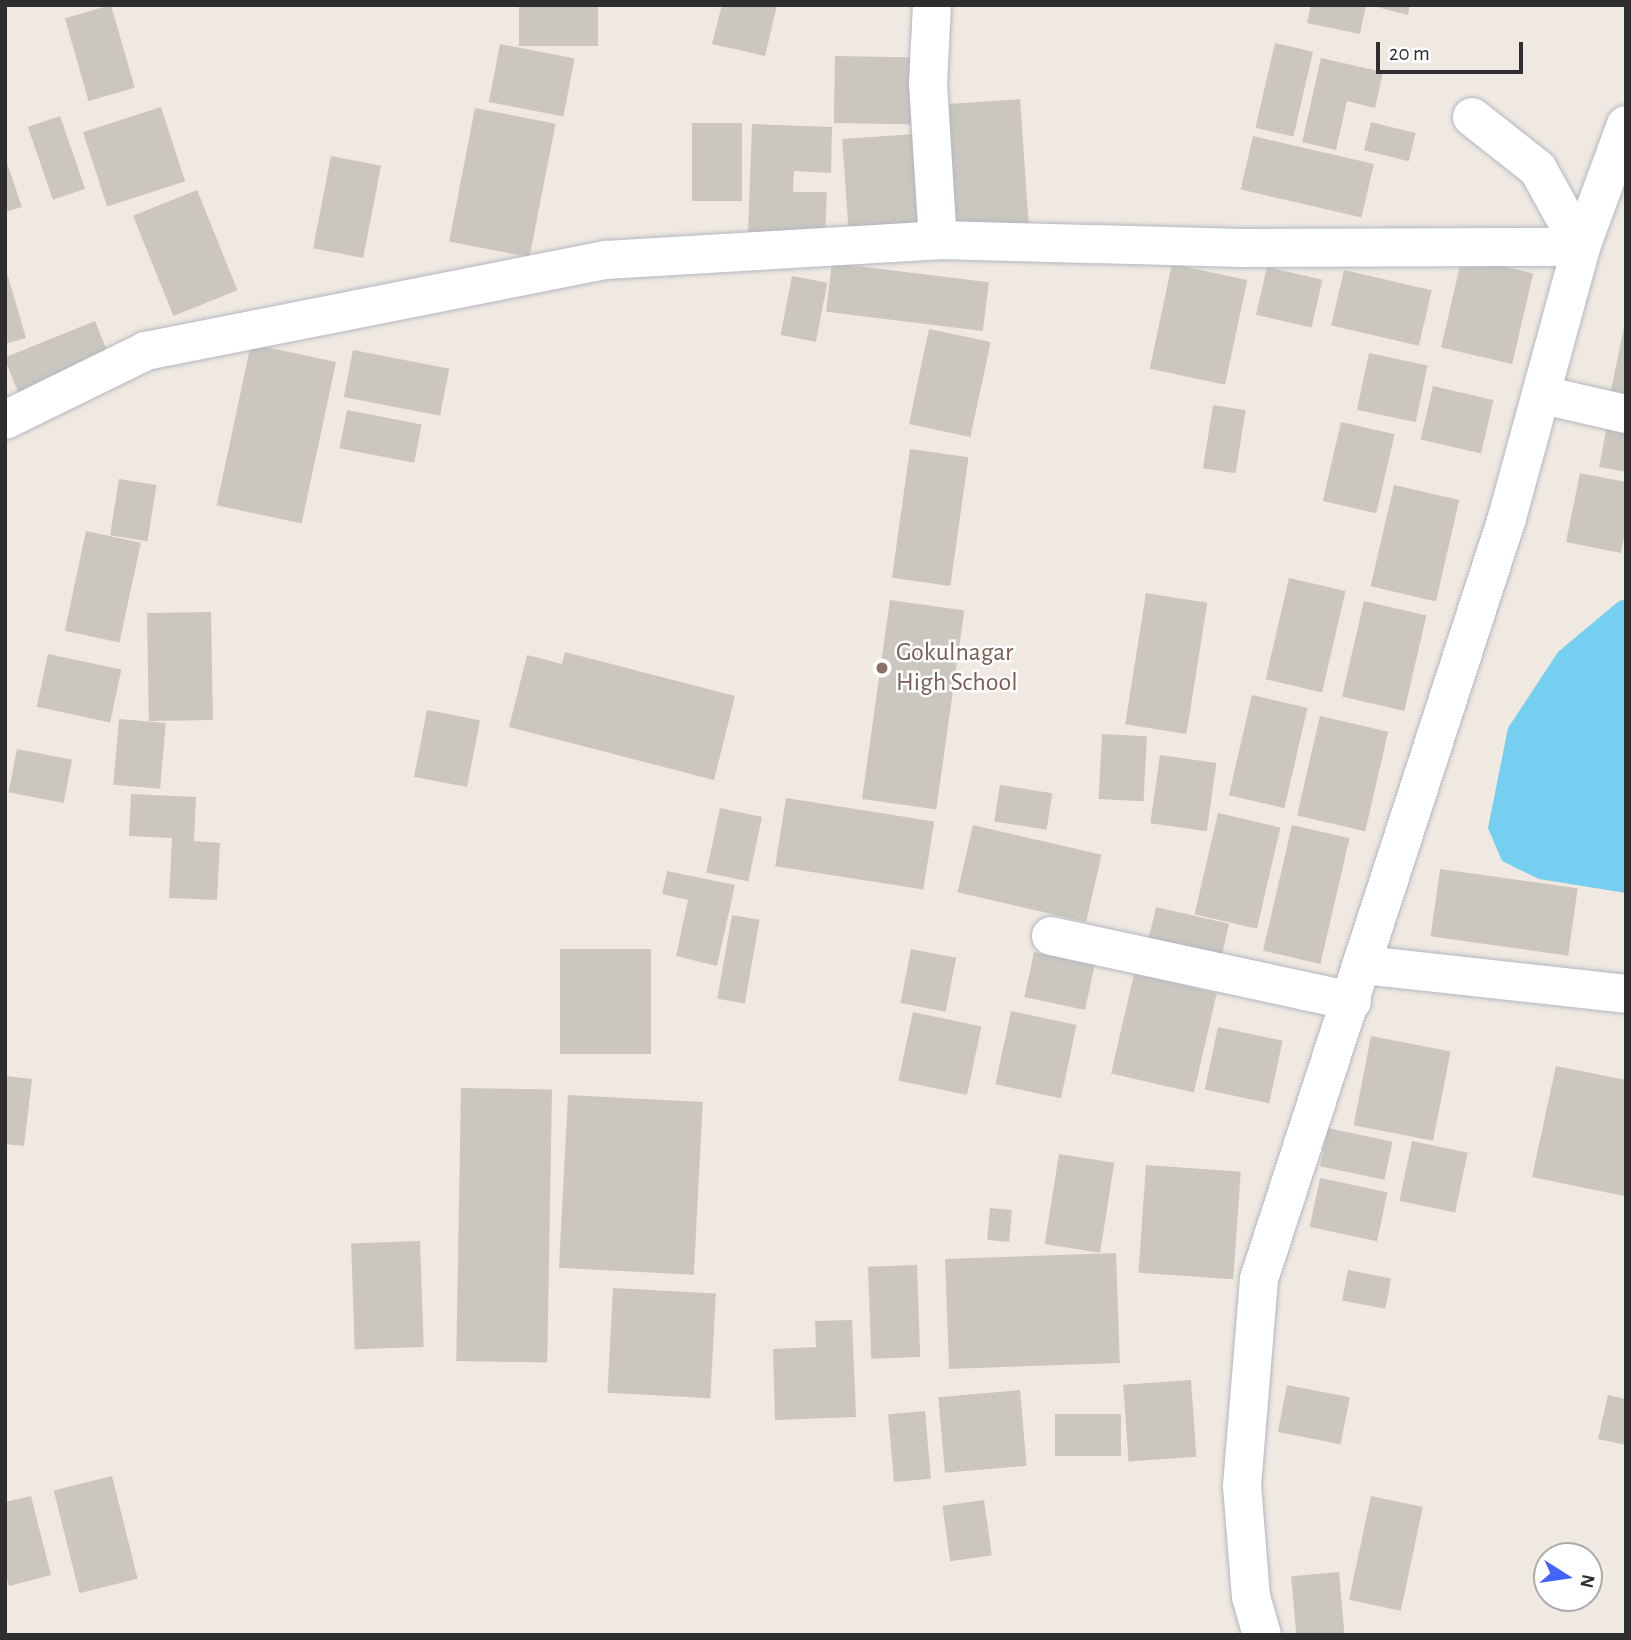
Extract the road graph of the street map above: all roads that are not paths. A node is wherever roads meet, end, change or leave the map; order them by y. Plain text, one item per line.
1 (932, 5) edge
2 (1472, 117) dead end
3 (1626, 125) edge
4 (939, 240) junction
5 (1581, 247) junction
6 (1543, 395) junction
7 (1626, 414) edge
8 (5, 420) edge
9 (1051, 936) dead end
10 (1364, 965) junction
11 (1626, 994) edge
12 (1352, 1001) junction
13 (1262, 1635) edge

1 - 4 street
2 - 5 street
3 - 5 street
4 - 5 street
4 - 8 street
5 - 6 street
6 - 7 street
6 - 10 street
9 - 12 street
10 - 11 street
10 - 12 street
12 - 13 street

